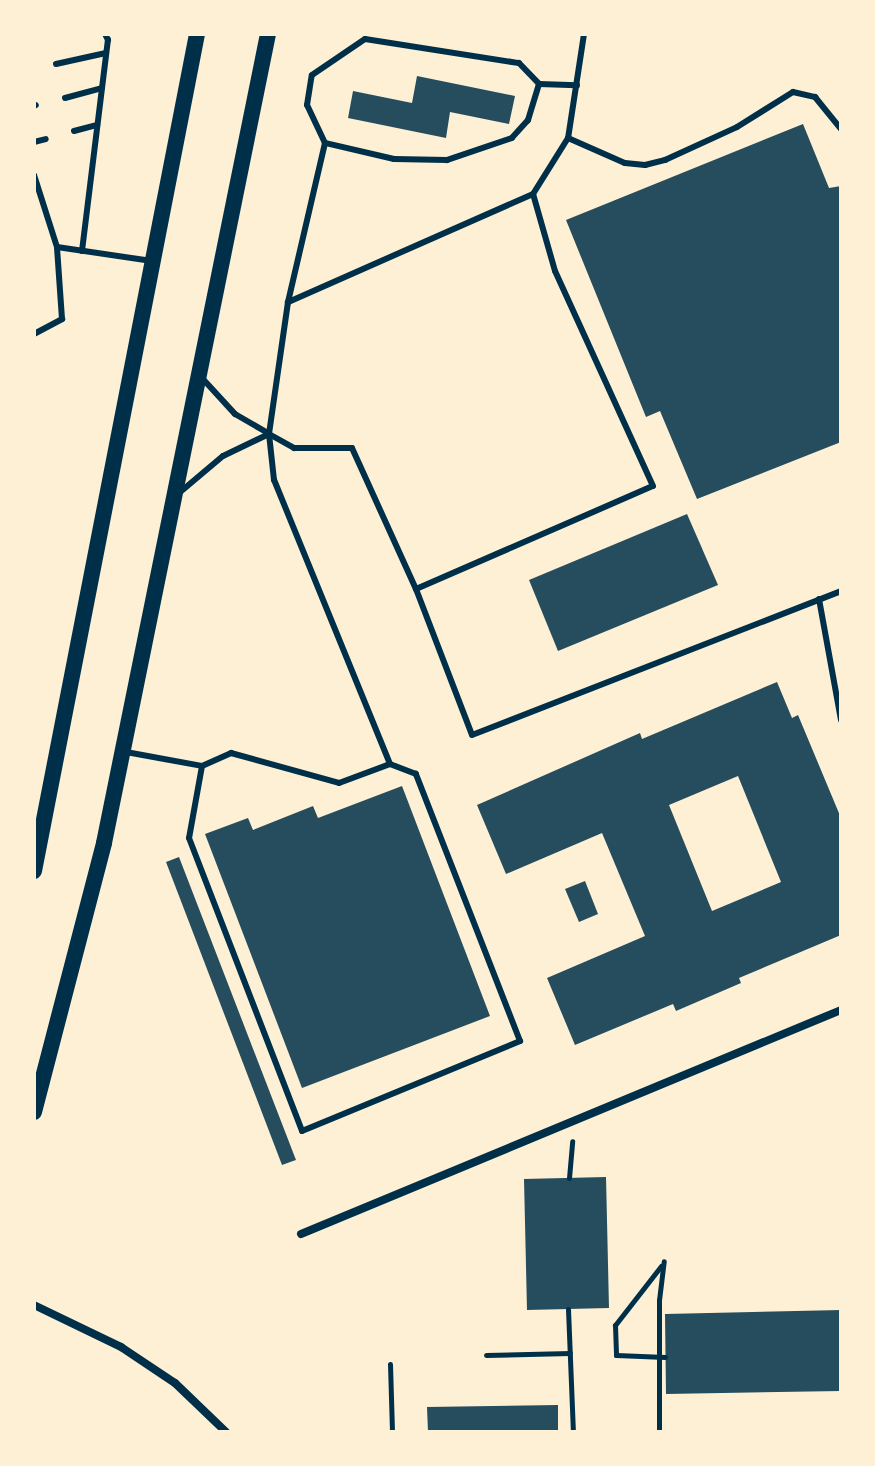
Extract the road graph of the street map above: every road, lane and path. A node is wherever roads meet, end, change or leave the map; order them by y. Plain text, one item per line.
1 (105, 34) edge
2 (197, 34) edge
3 (268, 34) edge
4 (584, 34) edge
5 (106, 53) junction
6 (56, 64) dead end
7 (539, 84) junction
8 (577, 85) junction
9 (102, 88) junction
10 (65, 98) dead end
11 (97, 125) junction
12 (841, 129) edge
13 (74, 131) dead end
14 (568, 138) junction
15 (46, 139) dead end
16 (34, 142) edge
17 (325, 143) junction
18 (34, 175) edge
19 (533, 194) junction
20 (57, 247) junction
21 (82, 251) junction
22 (153, 261) junction
23 (288, 302) junction
24 (34, 334) edge
25 (199, 374) junction
26 (269, 434) junction
27 (174, 497) junction
28 (416, 589) junction
29 (841, 591) edge
30 (819, 599) junction
31 (841, 720) edge
32 (123, 752) junction
33 (390, 764) junction
34 (202, 766) junction
35 (34, 871) edge
36 (841, 1010) edge
37 (34, 1112) edge
38 (572, 1140) dead end
39 (569, 1178) dead end
40 (301, 1234) dead end
41 (34, 1305) edge
42 (568, 1309) dead end
43 (570, 1353) junction
44 (486, 1355) dead end
45 (657, 1356) junction
46 (665, 1357) dead end
47 (390, 1364) dead end
48 (659, 1429) dead end
49 (226, 1432) edge
50 (392, 1432) edge
51 (573, 1432) edge

1 - 5 lane
2 - 22 main road
3 - 25 main road
4 - 8 lane
5 - 6 lane
5 - 9 lane
7 - 8 lane
7 - 17 lane
7 - 17 lane
8 - 14 lane
9 - 10 lane
9 - 11 lane
11 - 13 lane
11 - 21 lane
12 - 14 lane
14 - 19 lane
15 - 16 lane
17 - 23 lane
18 - 20 lane
19 - 23 lane
19 - 28 lane
20 - 21 lane
20 - 24 lane
21 - 22 lane
22 - 35 main road
23 - 26 lane
25 - 26 lane
25 - 27 main road
26 - 27 lane
26 - 28 lane
26 - 33 lane
27 - 32 main road
28 - 30 lane
29 - 30 lane
30 - 31 lane
32 - 34 lane
32 - 37 main road
33 - 34 lane
33 - 34 lane
36 - 40 street
38 - 39 path
41 - 49 street
42 - 43 path
43 - 44 path
43 - 51 path
45 - 45 path
45 - 46 path
45 - 48 path
47 - 50 path

